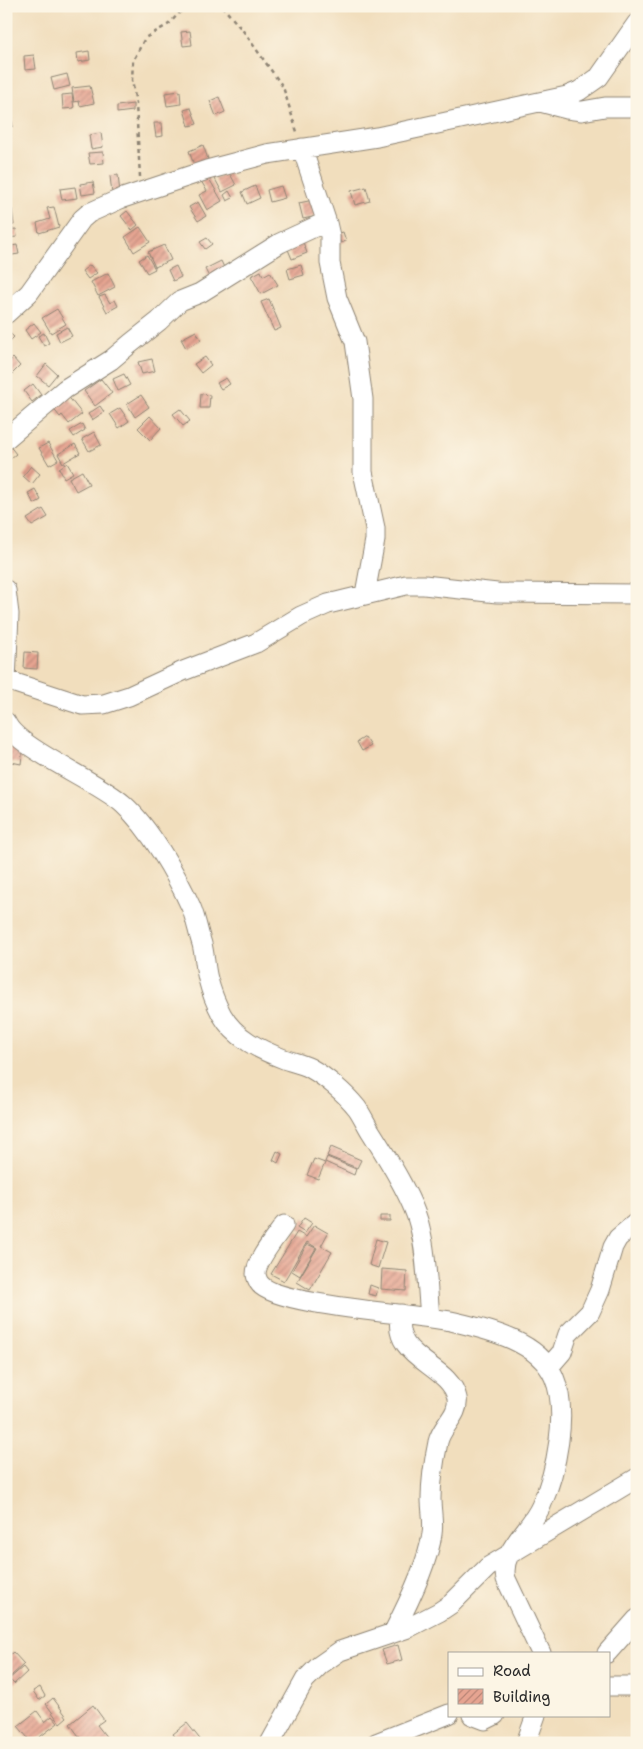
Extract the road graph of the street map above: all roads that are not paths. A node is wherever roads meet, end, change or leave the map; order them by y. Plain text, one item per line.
1 (637, 22) edge
2 (543, 102) junction
3 (637, 107) edge
4 (302, 148) junction
5 (327, 223) junction
6 (6, 314) edge
7 (6, 439) edge
8 (6, 590) edge
9 (366, 594) junction
10 (637, 594) edge
11 (6, 681) edge
12 (6, 722) edge
13 (637, 1222) edge
14 (284, 1225) dead end
15 (401, 1314) junction
16 (430, 1317) junction
17 (550, 1368) junction
18 (635, 1481) edge
19 (509, 1555) junction
20 (637, 1619) edge
21 (393, 1633) junction
22 (541, 1652) edge
23 (608, 1652) edge
24 (610, 1686) edge
25 (637, 1686) edge
26 (448, 1714) edge
27 (475, 1716) edge
28 (494, 1716) edge
29 (536, 1716) edge
30 (270, 1743) edge
31 (376, 1743) edge
32 (526, 1743) edge

1 - 2 street
2 - 3 street
2 - 4 street
4 - 5 street
4 - 6 street
5 - 7 street
5 - 9 street
8 - 11 street
9 - 10 street
9 - 11 street
12 - 16 street
13 - 17 street
14 - 15 street
15 - 16 street
15 - 21 street
16 - 17 street
17 - 19 street
18 - 19 street
19 - 21 street
19 - 22 street
20 - 23 street
21 - 30 street
24 - 25 street
26 - 31 street
27 - 28 street
29 - 32 street

